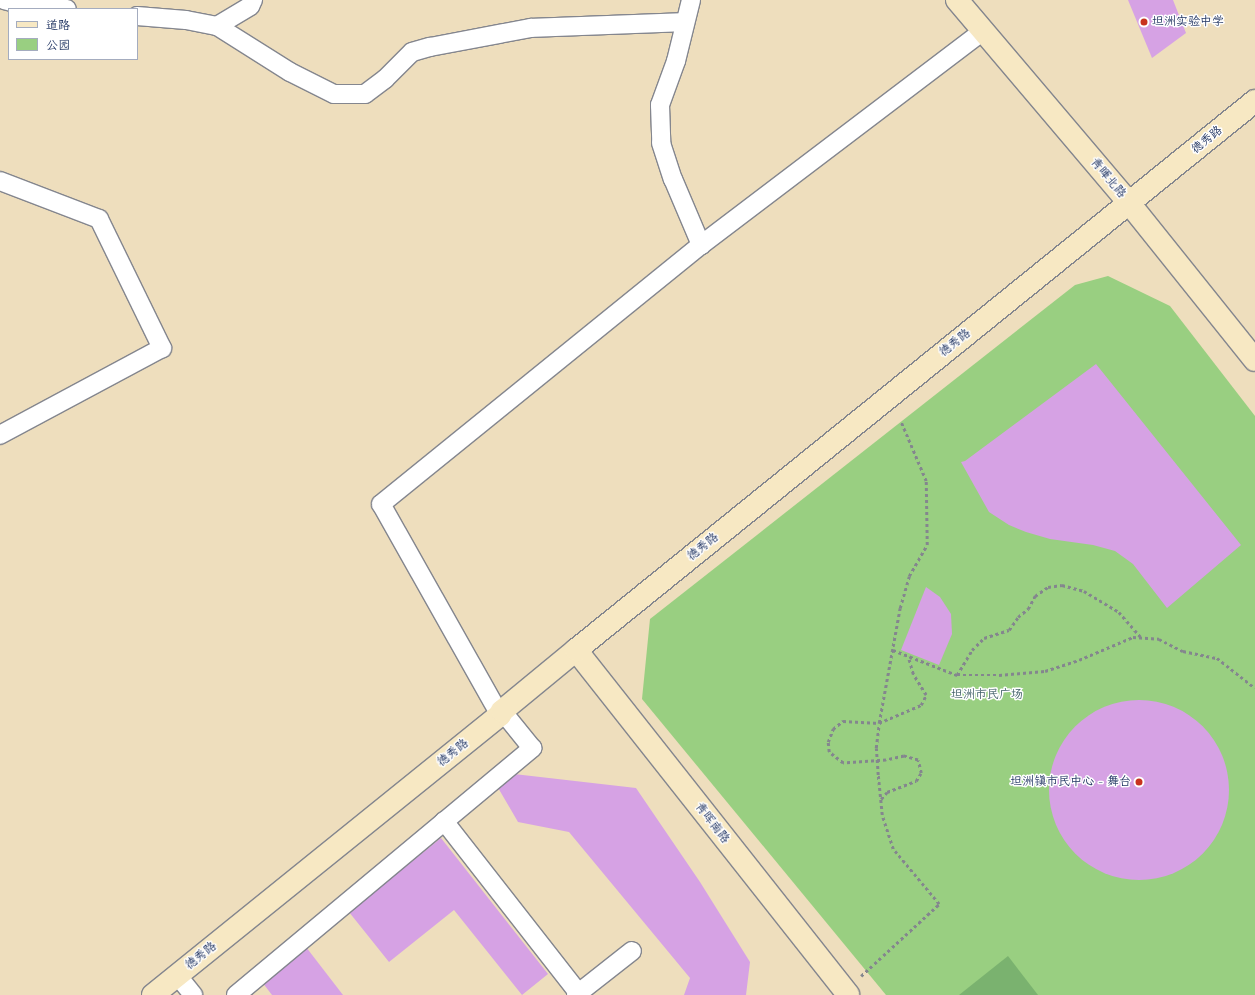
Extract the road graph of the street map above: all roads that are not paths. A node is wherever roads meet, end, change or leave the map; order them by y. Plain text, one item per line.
1 (4, 0) edge
2 (253, 0) edge
3 (691, 0) edge
4 (957, 0) edge
5 (58, 8) edge
6 (138, 16) edge
7 (685, 22) junction
8 (217, 26) junction
9 (983, 31) junction
10 (1255, 101) edge
11 (0, 181) edge
12 (1129, 203) junction
13 (702, 245) junction
14 (1255, 360) edge
15 (0, 435) edge
16 (576, 650) junction
17 (501, 713) junction
18 (444, 821) junction
19 (632, 951) dead end
20 (177, 975) junction
21 (578, 994) edge
22 (844, 994) edge
23 (153, 995) edge
24 (192, 995) edge
25 (236, 995) edge

1 - 5 street
2 - 8 street
3 - 7 street
4 - 9 street, 青暉北路
6 - 8 street
7 - 8 street
7 - 13 street
9 - 12 street, 青暉北路
9 - 13 street
10 - 12 street, 德秀路
11 - 15 street
12 - 14 street, 青暉北路
12 - 16 street, 德秀路
13 - 17 street
16 - 17 street, 德秀路
16 - 22 street, 青晖南路
17 - 18 street
17 - 20 street, 德秀路
18 - 21 street
18 - 25 street
19 - 21 street
20 - 23 street, 德秀路
20 - 24 street

